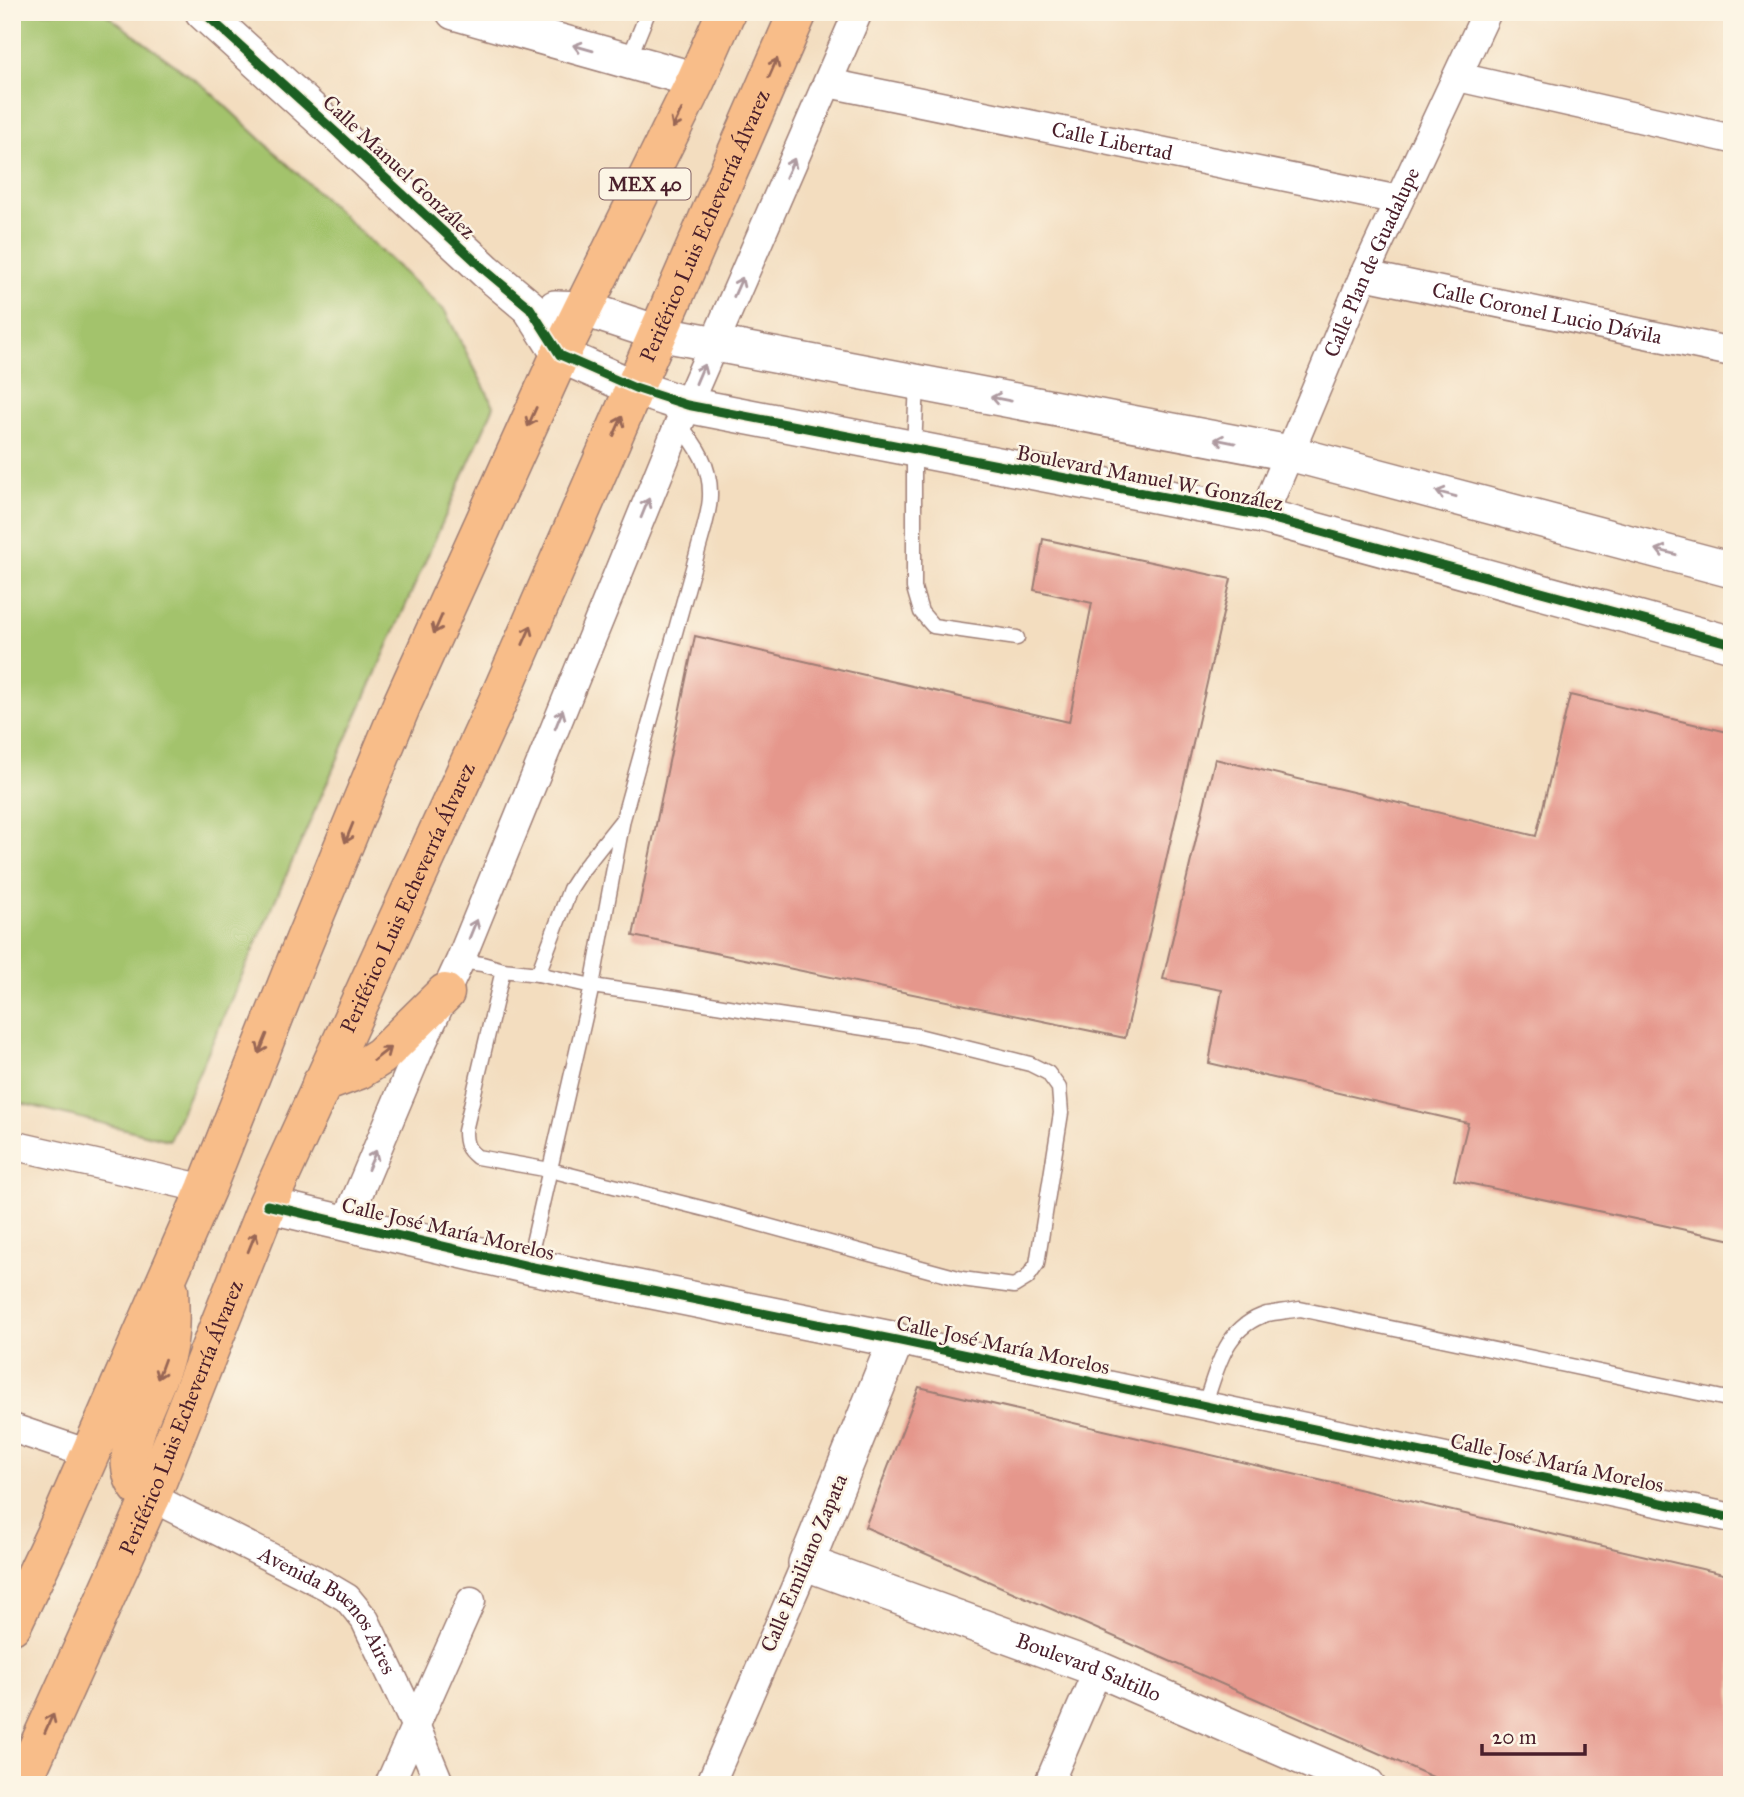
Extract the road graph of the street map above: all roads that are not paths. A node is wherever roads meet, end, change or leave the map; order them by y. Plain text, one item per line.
1 (203, 12) edge
2 (454, 12) edge
3 (648, 12) edge
4 (726, 12) edge
5 (798, 12) edge
6 (858, 12) edge
7 (1488, 12) edge
8 (628, 61) junction
9 (1458, 76) junction
10 (696, 80) junction
11 (828, 83) junction
12 (1732, 139) edge
13 (1399, 200) junction
14 (1364, 275) junction
15 (530, 308) junction
16 (585, 309) junction
17 (658, 333) junction
18 (713, 344) junction
19 (1732, 352) edge
20 (560, 355) junction
21 (917, 383) junction
22 (635, 388) junction
23 (683, 414) junction
24 (914, 449) junction
25 (1289, 453) junction
26 (1263, 516) junction
27 (1732, 570) edge
28 (1017, 638) dead end
29 (1732, 644) edge
30 (623, 819) junction
31 (503, 970) junction
32 (538, 974) junction
33 (452, 977) junction
34 (592, 986) junction
35 (321, 1084) junction
36 (12, 1145) edge
37 (550, 1170) junction
38 (206, 1189) junction
39 (267, 1205) junction
40 (346, 1223) junction
41 (528, 1266) junction
42 (168, 1278) junction
43 (895, 1340) junction
44 (1732, 1400) edge
45 (1204, 1406) junction
46 (12, 1428) edge
47 (89, 1454) junction
48 (151, 1497) junction
49 (1732, 1518) edge
50 (806, 1563) junction
51 (24, 1569) edge
52 (471, 1601) dead end
53 (12, 1625) edge
54 (1098, 1669) junction
55 (416, 1727) junction
56 (21, 1785) edge
57 (389, 1785) edge
58 (440, 1785) edge
59 (710, 1785) edge
60 (1048, 1785) edge
61 (1367, 1785) edge

1 - 15 street, Calle Manuel González
8 -> 2 street
3 - 8 lane
4 - 10 main road, MEX 40
17 -> 5 main road, Periférico Luis Echeverría Álvarez / MEX 40
6 - 11 street
7 - 9 street, Calle Plan de Guadalupe
8 - 10 street
9 - 12 street
9 - 13 street, Calle Plan de Guadalupe
10 -> 16 main road, MEX 40
11 - 13 street, Calle Libertad
18 -> 11 street
13 - 14 street, Calle Plan de Guadalupe
14 - 19 street, Calle Coronel Lucio Dávila
14 - 25 street, Calle Plan de Guadalupe
15 - 16 street
15 - 20 street, Calle Manuel González
16 - 17 street
16 - 20 main road, MEX 40
17 - 18 street
17 - 22 main road, Periférico Luis Echeverría Álvarez / MEX 40
18 - 21 street
23 -> 18 street
20 - 22 street, Boulevard Manuel W. González
20 -> 38 main road
21 - 24 lane
25 -> 21 street
22 - 23 street, Boulevard Manuel W. González
35 -> 22 main road, Periférico Luis Echeverría Álvarez
23 - 24 street, Boulevard Manuel W. González
23 - 30 lane
33 -> 23 street
24 - 26 street, Boulevard Manuel W. González
24 - 28 lane
25 - 26 street, Calle Plan de Guadalupe
27 -> 25 street
26 - 29 street, Boulevard Manuel W. González
30 - 32 lane
30 - 34 lane
31 - 32 lane
31 - 33 lane
31 - 37 lane
32 - 34 lane
35 -> 33 main road
40 -> 33 street
34 - 37 lane
34 - 37 lane
35 - 39 main road, Periférico Luis Echeverría Álvarez
36 - 38 street
37 - 41 lane
38 - 42 main road
39 - 40 street, Calle José María Morelos
48 -> 39 main road, Periférico Luis Echeverría Álvarez
40 - 41 street, Calle José María Morelos
41 - 43 street, Calle José María Morelos
42 - 47 main road
42 -> 48 main road
43 - 45 street, Calle José María Morelos
43 - 50 street, Calle Emiliano Zapata
44 - 45 lane
45 - 49 street, Calle José María Morelos
46 - 47 street
47 - 51 main road
48 - 55 street, Avenida Buenos Aires
56 -> 48 main road, Periférico Luis Echeverría Álvarez
50 - 54 street, Boulevard Saltillo
50 - 59 street, Calle Emiliano Zapata
51 - 53 main road
52 - 55 street
54 - 60 street
54 - 61 street, Boulevard Saltillo
55 - 57 street
55 - 58 street, Avenida Buenos Aires

